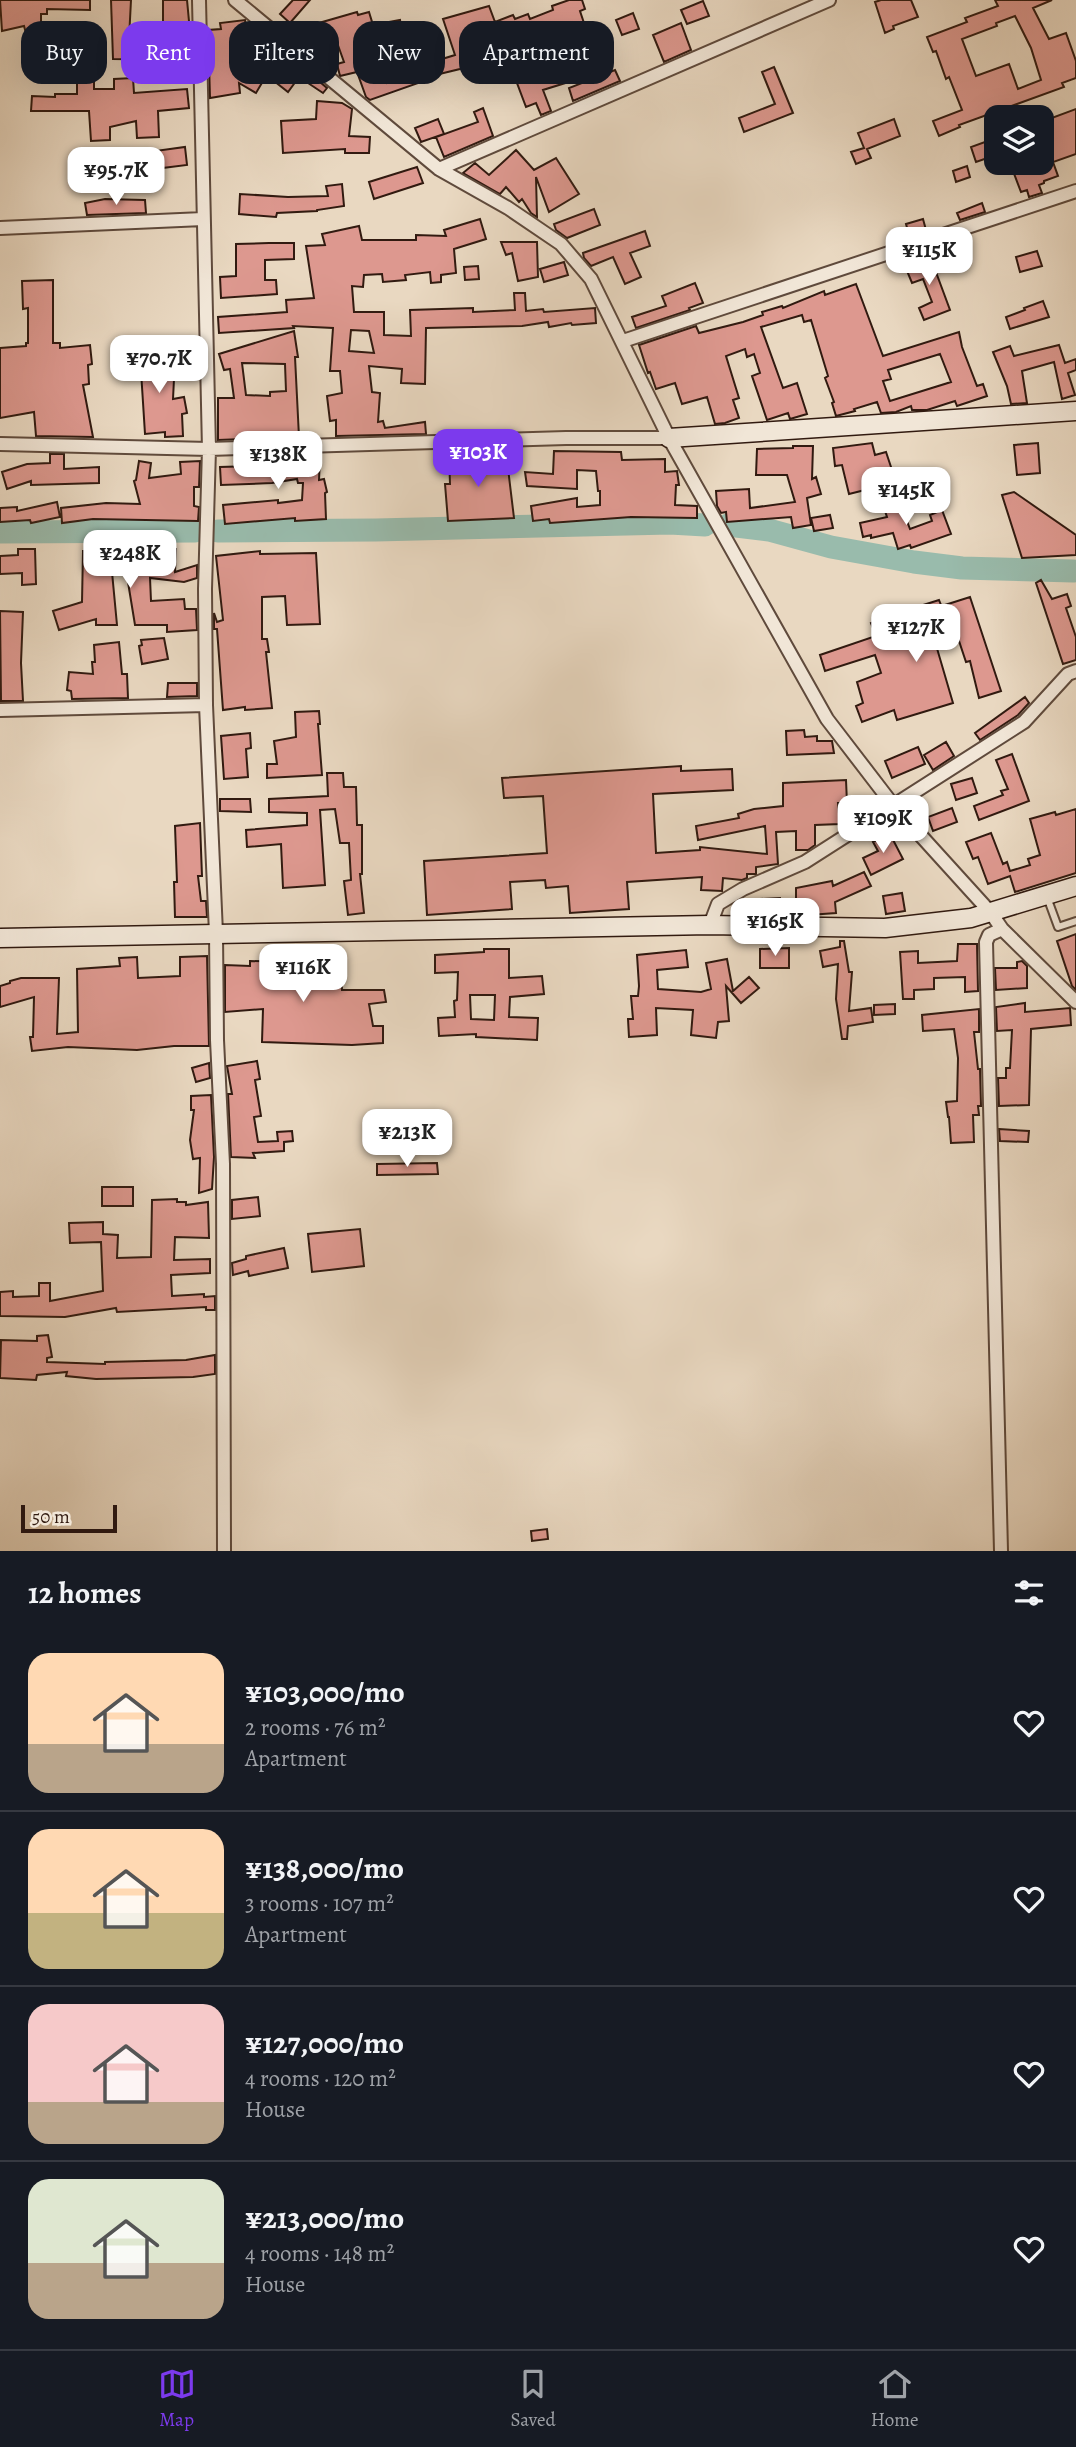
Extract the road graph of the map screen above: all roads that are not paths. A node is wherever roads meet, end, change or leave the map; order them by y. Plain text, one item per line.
1 (199, 0) edge
2 (235, 0) edge
3 (829, 0) edge
4 (439, 169) junction
5 (1076, 191) edge
6 (203, 219) junction
7 (0, 228) edge
8 (623, 341) junction
9 (1076, 411) edge
10 (669, 438) junction
11 (0, 444) edge
12 (209, 449) junction
13 (1076, 671) edge
14 (206, 705) junction
15 (0, 710) edge
16 (893, 804) junction
17 (1076, 886) edge
18 (1046, 895) junction
19 (991, 913) junction
20 (1076, 921) edge
21 (710, 925) junction
22 (1002, 929) junction
23 (216, 933) junction
24 (0, 938) edge
25 (1076, 1002) edge
26 (224, 1551) edge
27 (1001, 1551) edge

1 - 6 street
2 - 4 street
3 - 4 street
4 - 8 street
5 - 8 street
6 - 7 street
6 - 12 street
8 - 10 street
9 - 10 street
10 - 12 street
10 - 16 street
11 - 12 street
12 - 14 street
13 - 16 street
14 - 15 street
14 - 23 street
16 - 19 street
16 - 21 street
17 - 18 street
18 - 19 street
18 - 20 lane
19 - 21 street
19 - 22 street
21 - 23 street
22 - 25 street
22 - 27 street
23 - 24 street
23 - 26 street

